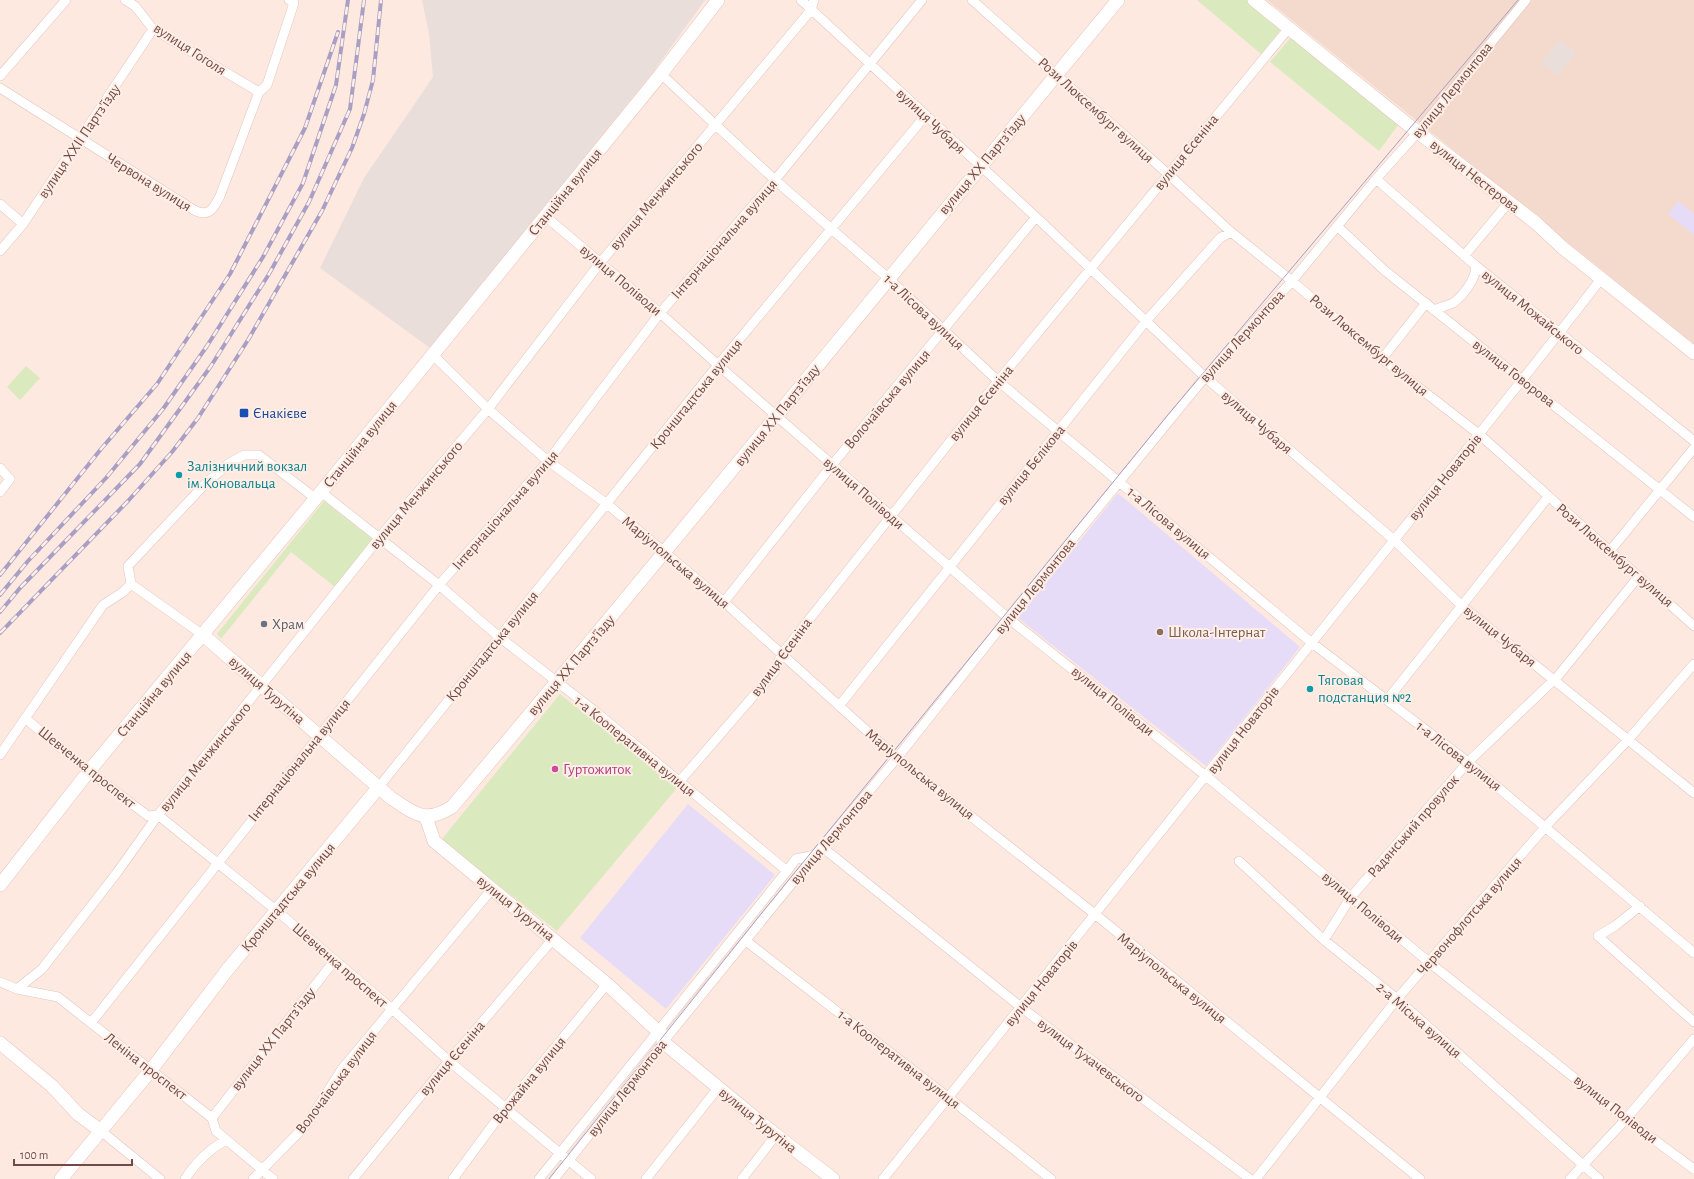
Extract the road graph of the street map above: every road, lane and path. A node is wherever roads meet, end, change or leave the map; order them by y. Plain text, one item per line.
1 (66, 0) edge
2 (125, 0) edge
3 (289, 0) edge
4 (718, 0) edge
5 (801, 0) edge
6 (814, 0) edge
7 (922, 0) edge
8 (972, 0) edge
9 (1118, 0) edge
10 (1254, 0) edge
11 (1526, 0) edge
12 (811, 10) junction
13 (1288, 28) junction
14 (153, 29) junction
15 (870, 64) junction
16 (661, 74) junction
17 (1056, 75) junction
18 (0, 76) edge
19 (0, 88) edge
20 (259, 92) junction
21 (926, 115) junction
22 (716, 124) junction
23 (1418, 132) junction
24 (80, 140) junction
25 (980, 166) junction
26 (1168, 174) junction
27 (1376, 179) junction
28 (775, 180) junction
29 (1509, 202) junction
30 (0, 204) edge
31 (545, 216) junction
32 (1036, 216) junction
33 (23, 224) junction
34 (1337, 226) junction
35 (832, 230) junction
36 (1231, 232) junction
37 (0, 250) edge
38 (1464, 256) junction
39 (600, 262) junction
40 (1475, 265) junction
41 (1090, 269) junction
42 (888, 278) junction
43 (1600, 279) junction
44 (1292, 281) junction
45 (1426, 303) junction
46 (1434, 310) junction
47 (660, 313) junction
48 (1146, 321) junction
49 (944, 330) junction
50 (1559, 333) junction
51 (1694, 353) edge
52 (433, 355) junction
53 (1382, 359) junction
54 (718, 365) junction
55 (1205, 377) junction
56 (1522, 379) junction
57 (998, 381) junction
58 (488, 409) junction
59 (776, 416) junction
60 (1058, 431) junction
61 (1480, 435) junction
62 (1694, 441) edge
63 (1694, 448) edge
64 (548, 461) junction
65 (832, 465) junction
66 (0, 468) edge
67 (1120, 482) junction
68 (1660, 489) junction
69 (0, 492) edge
70 (318, 495) junction
71 (1548, 497) junction
72 (607, 504) junction
73 (890, 516) junction
74 (1694, 517) edge
75 (379, 538) junction
76 (1394, 540) junction
77 (1610, 551) junction
78 (665, 552) junction
79 (949, 567) junction
80 (1639, 576) junction
81 (131, 584) junction
82 (440, 585) junction
83 (724, 602) junction
84 (1462, 606) junction
85 (1008, 618) junction
86 (1694, 626) edge
87 (203, 635) junction
88 (498, 636) junction
89 (1312, 643) junction
90 (781, 655) junction
91 (1694, 664) edge
92 (1553, 680) junction
93 (557, 683) junction
94 (262, 685) junction
95 (1387, 700) junction
96 (839, 706) junction
97 (26, 719) junction
98 (318, 736) junction
99 (1627, 740) junction
100 (0, 755) edge
101 (897, 758) junction
102 (1468, 762) junction
103 (89, 771) junction
104 (1206, 776) junction
105 (679, 782) junction
106 (378, 788) junction
107 (1694, 793) edge
108 (158, 816) junction
109 (426, 817) junction
110 (1546, 826) junction
111 (822, 847) junction
112 (816, 855) junction
113 (1240, 860) dead end
114 (216, 863) junction
115 (787, 871) junction
116 (0, 885) edge
117 (492, 889) junction
118 (1351, 897) junction
119 (1640, 906) junction
120 (277, 911) junction
121 (1096, 915) junction
122 (553, 939) junction
123 (1324, 940) junction
124 (746, 941) junction
125 (1694, 953) edge
126 (334, 961) junction
127 (1430, 963) junction
128 (0, 982) edge
129 (607, 984) junction
130 (17, 989) junction
131 (1397, 999) junction
132 (1022, 1008) junction
133 (392, 1010) junction
134 (91, 1022) junction
135 (1694, 1022) edge
136 (660, 1037) junction
137 (1694, 1039) edge
138 (0, 1043) edge
139 (449, 1061) junction
140 (151, 1070) junction
141 (718, 1088) junction
142 (949, 1098) junction
143 (1319, 1098) junction
144 (506, 1107) junction
145 (212, 1118) junction
146 (1626, 1119) junction
147 (101, 1131) junction
148 (776, 1135) junction
149 (226, 1140) junction
150 (560, 1153) junction
151 (569, 1161) junction
152 (1583, 1166) junction
153 (1694, 1169) edge
154 (260, 1170) junction
155 (61, 1179) edge
156 (160, 1179) edge
157 (185, 1179) edge
158 (253, 1179) edge
159 (273, 1179) edge
160 (353, 1179) edge
161 (453, 1179) edge
162 (539, 1179) edge
163 (554, 1179) edge
164 (591, 1179) edge
165 (646, 1179) edge
166 (742, 1179) edge
167 (834, 1179) edge
168 (883, 1179) edge
169 (1051, 1179) edge
170 (1250, 1179) edge
171 (1256, 1179) edge
172 (1420, 1179) edge
173 (1570, 1179) edge
174 (1599, 1179) edge

1 - 18 street
2 - 14 street, вулиця Гоголя
3 - 20 street
4 - 16 street, Станційна вулиця
5 - 12 street, вулиця Чубаря
6 - 12 street, вулиця Менжинського
7 - 15 street, Інтернаціональна вулиця
8 - 17 street, Рози Люксембург вулиця
9 - 17 street, вулиця XX Партз'їзду
10 - 13 street, вулиця Нестерова
11 - 23 street, вулиця Лермонтова
12 - 15 street, вулиця Чубаря
12 - 22 street, вулиця Менжинського
13 - 23 street, вулиця Нестерова
13 - 26 street, вулиця Єсеніна
14 - 20 street, вулиця Гоголя
14 - 24 street, вулиця XXII Партз'їзду
15 - 21 street, вулиця Чубаря
15 - 28 street, Інтернаціональна вулиця
16 - 22 street, 1-а Лісова вулиця
16 - 31 street, Станційна вулиця
17 - 25 street, вулиця XX Партз'їзду
17 - 26 street, Рози Люксембург вулиця
19 - 24 street, Червона вулиця
20 - 24 street, Червона вулиця
21 - 25 street, вулиця Чубаря
21 - 35 street, Кронштадтська вулиця
22 - 28 street, 1-а Лісова вулиця
22 - 39 street, вулиця Менжинського
23 - 27 street, вулиця Лермонтова
23 - 29 street, вулиця Нестерова
24 - 33 street, вулиця XXII Партз'їзду
25 - 32 street, вулиця Чубаря
25 - 42 street, вулиця XX Партз'їзду
26 - 36 street, Рози Люксембург вулиця
26 - 41 street, вулиця Єсеніна
27 - 34 street, вулиця Лермонтова
27 - 38 street, вулиця Можайського
28 - 35 street, 1-а Лісова вулиця
28 - 47 street, Інтернаціональна вулиця
29 - 38 street
29 - 43 street, вулиця Нестерова
30 - 33 street
31 - 39 street, вулиця Поліводи
31 - 52 street, Станційна вулиця
32 - 41 street, вулиця Чубаря
32 - 49 street, Волочаївська вулиця
33 - 37 street, вулиця XXII Партз'їзду
34 - 44 street, вулиця Лермонтова
34 - 45 street, вулиця Говорова
35 - 42 street, 1-а Лісова вулиця
35 - 54 street, Кронштадтська вулиця
36 - 44 street, Рози Люксембург вулиця
36 - 48 street, вулиця Бєлікова
38 - 40 street, вулиця Можайського
39 - 47 street, вулиця Поліводи
39 - 58 street, вулиця Менжинського
40 - 46 street
40 - 50 street, вулиця Можайського
41 - 48 street, вулиця Чубаря
41 - 57 street, вулиця Єсеніна
42 - 49 street, 1-а Лісова вулиця
42 - 59 street, вулиця XX Партз'їзду
43 - 50 street, вулиця Новаторів
43 - 51 street, вулиця Нестерова
44 - 53 street, Рози Люксембург вулиця
44 - 55 street, вулиця Лермонтова
45 - 46 street, вулиця Говорова
45 - 53 street
46 - 56 street, вулиця Говорова
47 - 54 street, вулиця Поліводи
47 - 64 street, Інтернаціональна вулиця
48 - 55 street, вулиця Чубаря
48 - 60 street, вулиця Бєлікова
49 - 57 street, 1-а Лісова вулиця
49 - 65 street, Волочаївська вулиця
50 - 56 street, вулиця Новаторів
50 - 62 street, вулиця Можайського
52 - 58 street, Маріупольська вулиця
52 - 70 street, Станційна вулиця
53 - 61 street, Рози Люксембург вулиця
54 - 59 street, вулиця Поліводи
54 - 72 street, Кронштадтська вулиця
55 - 67 street, вулиця Лермонтова
55 - 76 street, вулиця Чубаря
56 - 61 street, вулиця Новаторів
56 - 68 street, вулиця Говорова
57 - 60 street, 1-а Лісова вулиця
57 - 73 street, вулиця Єсеніна
58 - 64 street, Маріупольська вулиця
58 - 75 street, вулиця Менжинського
59 - 65 street, вулиця Поліводи
59 - 78 street, вулиця XX Партз'їзду
60 - 67 street, 1-а Лісова вулиця
60 - 79 street, вулиця Бєлікова
61 - 71 street, Рози Люксембург вулиця
61 - 76 street, вулиця Новаторів
63 - 68 street
64 - 72 street, Маріупольська вулиця
64 - 82 street, Інтернаціональна вулиця
65 - 73 street, вулиця Поліводи
65 - 83 street, Волочаївська вулиця
66 - 69 street
67 - 85 street, вулиця Лермонтова
67 - 89 street, 1-а Лісова вулиця
68 - 74 street, вулиця Говорова
68 - 77 street
70 - 75 street, 1-а Кооперативна вулиця
70 - 81 street, 1-а Кооперативна вулиця
70 - 87 street, Станційна вулиця
71 - 77 street, Рози Люксембург вулиця
71 - 84 street
72 - 78 street, Маріупольська вулиця
72 - 88 street, Кронштадтська вулиця
73 - 79 street, вулиця Поліводи
73 - 90 street, вулиця Єсеніна
75 - 82 street, 1-а Кооперативна вулиця
75 - 94 street, вулиця Менжинського
76 - 84 street, вулиця Чубаря
76 - 89 street, вулиця Новаторів
77 - 80 street, Рози Люксембург вулиця
78 - 83 street, Маріупольська вулиця
78 - 93 street, вулиця XX Партз'їзду
79 - 85 street, вулиця Поліводи
79 - 96 street, вулиця Бєлікова
80 - 86 street, Рози Люксембург вулиця
80 - 92 street, Радянський провулок
81 - 87 street
81 - 97 street
82 - 88 street, 1-а Кооперативна вулиця
82 - 98 street, Інтернаціональна вулиця
83 - 90 street, Маріупольська вулиця
84 - 92 street, вулиця Чубаря
84 - 95 street
85 - 101 street, вулиця Лермонтова
85 - 104 street, вулиця Поліводи
87 - 94 street, вулиця Турутіна
87 - 103 street, Станційна вулиця
88 - 93 street, 1-а Кооперативна вулиця
88 - 106 street, Кронштадтська вулиця
89 - 95 street, 1-а Лісова вулиця
89 - 104 street, вулиця Новаторів
90 - 96 street, Маріупольська вулиця
90 - 105 street, вулиця Єсеніна
91 - 99 street, Червонофлотська вулиця
92 - 99 street, вулиця Чубаря
92 - 102 street, Радянський провулок
93 - 105 street, 1-а Кооперативна вулиця
93 - 109 street, вулиця XX Партз'їзду
94 - 98 street, вулиця Турутіна
94 - 108 street, вулиця Менжинського
95 - 102 street, 1-а Лісова вулиця
96 - 101 street, Маріупольська вулиця
97 - 100 street
97 - 103 street, Шевченка проспект
98 - 106 street, вулиця Турутіна
98 - 114 street, Інтернаціональна вулиця
99 - 107 street, вулиця Чубаря
99 - 110 street, Червонофлотська вулиця
101 - 111 street, вулиця Лермонтова
101 - 121 street, Маріупольська вулиця
102 - 110 street, 1-а Лісова вулиця
102 - 118 street, Радянський провулок
103 - 108 street, Шевченка проспект
103 - 116 street, Станційна вулиця
104 - 118 street, вулиця Поліводи
104 - 121 street, вулиця Новаторів
105 - 115 street, 1-а Кооперативна вулиця
106 - 109 street, вулиця Турутіна
106 - 120 street, Кронштадтська вулиця
108 - 114 street, Шевченка проспект
108 - 130 street, вулиця Менжинського
109 - 117 street, вулиця Турутіна
110 - 119 street, 1-а Лісова вулиця
110 - 127 street, Червонофлотська вулиця
111 - 112 street, вулиця Лермонтова
111 - 132 street, вулиця Тухачевського
112 - 115 street
112 - 124 street, вулиця Лермонтова
113 - 123 street, 2-а Міська вулиця
114 - 120 street, Шевченка проспект
114 - 134 street, Інтернаціональна вулиця
115 - 136 street, вулиця Лермонтова
117 - 122 street, вулиця Турутіна
117 - 133 street, Волочаївська вулиця
118 - 123 street, Радянський провулок
118 - 127 street, вулиця Поліводи
119 - 125 street, 1-а Лісова вулиця
119 - 135 street
120 - 126 street, Шевченка проспект
120 - 140 street, Кронштадтська вулиця
121 - 132 street, вулиця Новаторів
121 - 143 street, Маріупольська вулиця
122 - 129 street, вулиця Турутіна
122 - 139 street, вулиця Єсеніна
123 - 131 street, 2-а Міська вулиця
124 - 136 street, вулиця Лермонтова
124 - 142 street, 1-а Кооперативна вулиця
126 - 133 street, Шевченка проспект
126 - 145 street, вулиця XX Партз'їзду
127 - 131 street, Червонофлотська вулиця
127 - 146 street, вулиця Поліводи
128 - 130 street, Леніна проспект
129 - 136 street, вулиця Турутіна
129 - 144 street, Врожайна вулиця
130 - 134 street, Леніна проспект
131 - 143 street, Червонофлотська вулиця
131 - 152 street, 2-а Міська вулиця
132 - 142 street, вулиця Новаторів
132 - 170 street, вулиця Тухачевського
133 - 139 street, Шевченка проспект
133 - 154 street, Волочаївська вулиця
134 - 140 street, Леніна проспект
136 - 141 street, вулиця Турутіна
136 - 150 street, вулиця Лермонтова
136 - 151 street, вулиця Лермонтова
137 - 146 street
138 - 147 street
139 - 144 street, Шевченка проспект
139 - 160 street, вулиця Єсеніна
140 - 145 street, Леніна проспект
140 - 147 street, Кронштадтська вулиця
141 - 148 street, вулиця Турутіна
141 - 165 street
142 - 168 street, вулиця Новаторів
142 - 169 street, 1-а Кооперативна вулиця
143 - 171 street, Червонофлотська вулиця
143 - 172 street, Маріупольська вулиця
144 - 150 street, Шевченка проспект
144 - 161 street, Врожайна вулиця
145 - 149 street, Леніна проспект
146 - 152 street
146 - 153 street, вулиця Поліводи
147 - 155 street, Кронштадтська вулиця
147 - 156 street
148 - 166 street
148 - 167 street, вулиця Турутіна
149 - 154 street, Леніна проспект
149 - 157 street
150 - 151 street, Шевченка проспект
150 - 162 street, вулиця Лермонтова
151 - 163 street, вулиця Лермонтова
151 - 164 street, Шевченка проспект
152 - 173 street
152 - 174 street, 2-а Міська вулиця
154 - 158 street, Волочаївська вулиця
154 - 159 street, Леніна проспект

